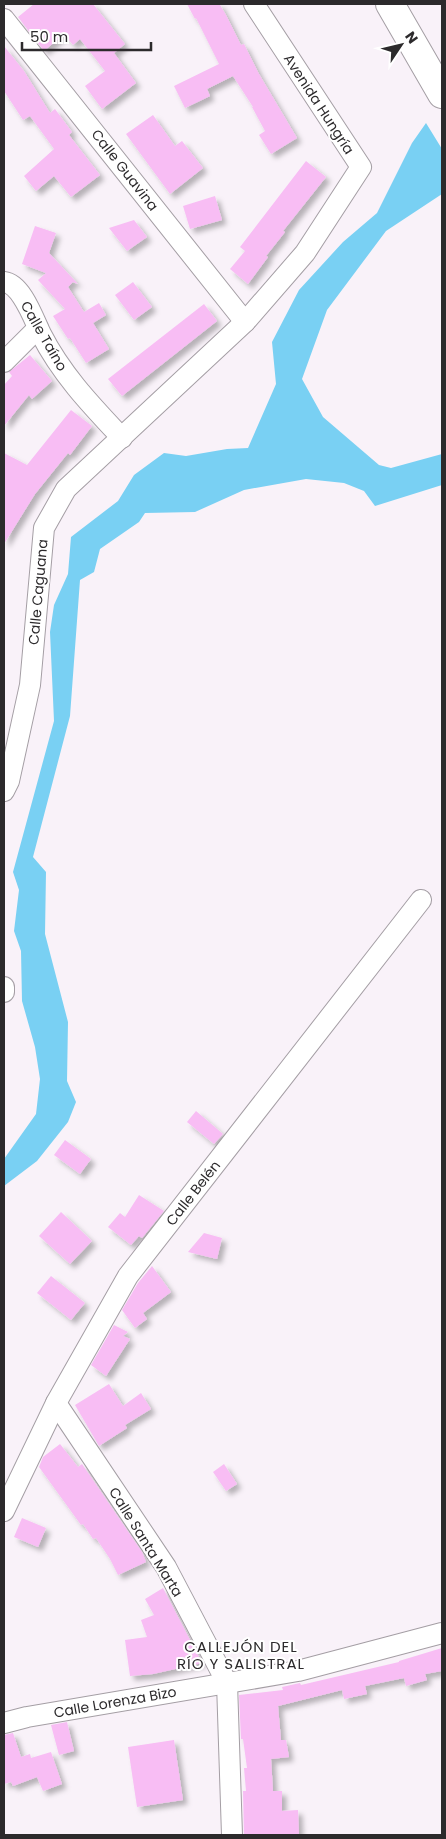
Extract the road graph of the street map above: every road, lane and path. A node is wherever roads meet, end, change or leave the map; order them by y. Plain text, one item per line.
1 (13, 4) edge
2 (254, 4) edge
3 (390, 4) edge
4 (4, 11) edge
5 (4, 19) edge
6 (442, 94) edge
7 (4, 282) edge
8 (245, 322) junction
9 (38, 328) junction
10 (4, 362) edge
11 (122, 438) junction
12 (4, 791) edge
13 (421, 900) dead end
14 (4, 987) edge
15 (4, 992) edge
16 (56, 1403) junction
17 (4, 1511) edge
18 (442, 1633) edge
19 (227, 1683) junction
20 (4, 1723) edge
21 (232, 1835) edge

1 - 4 street
2 - 8 street, Avenida Hungría
3 - 6 highway
5 - 8 street, Calle Guavina
7 - 9 street, Calle Taíno
8 - 11 street, Calle Caguana
9 - 10 street
9 - 11 street, Calle Taíno
11 - 12 street, Calle Caguana
13 - 16 street, Calle Belén
14 - 15 street
16 - 17 street, Calle Belén
16 - 19 street, Calle Santa Marta
18 - 19 street, Calle Lorenza Bizo
19 - 20 street, Calle Lorenza Bizo
19 - 21 street, Calle Santa Marta

